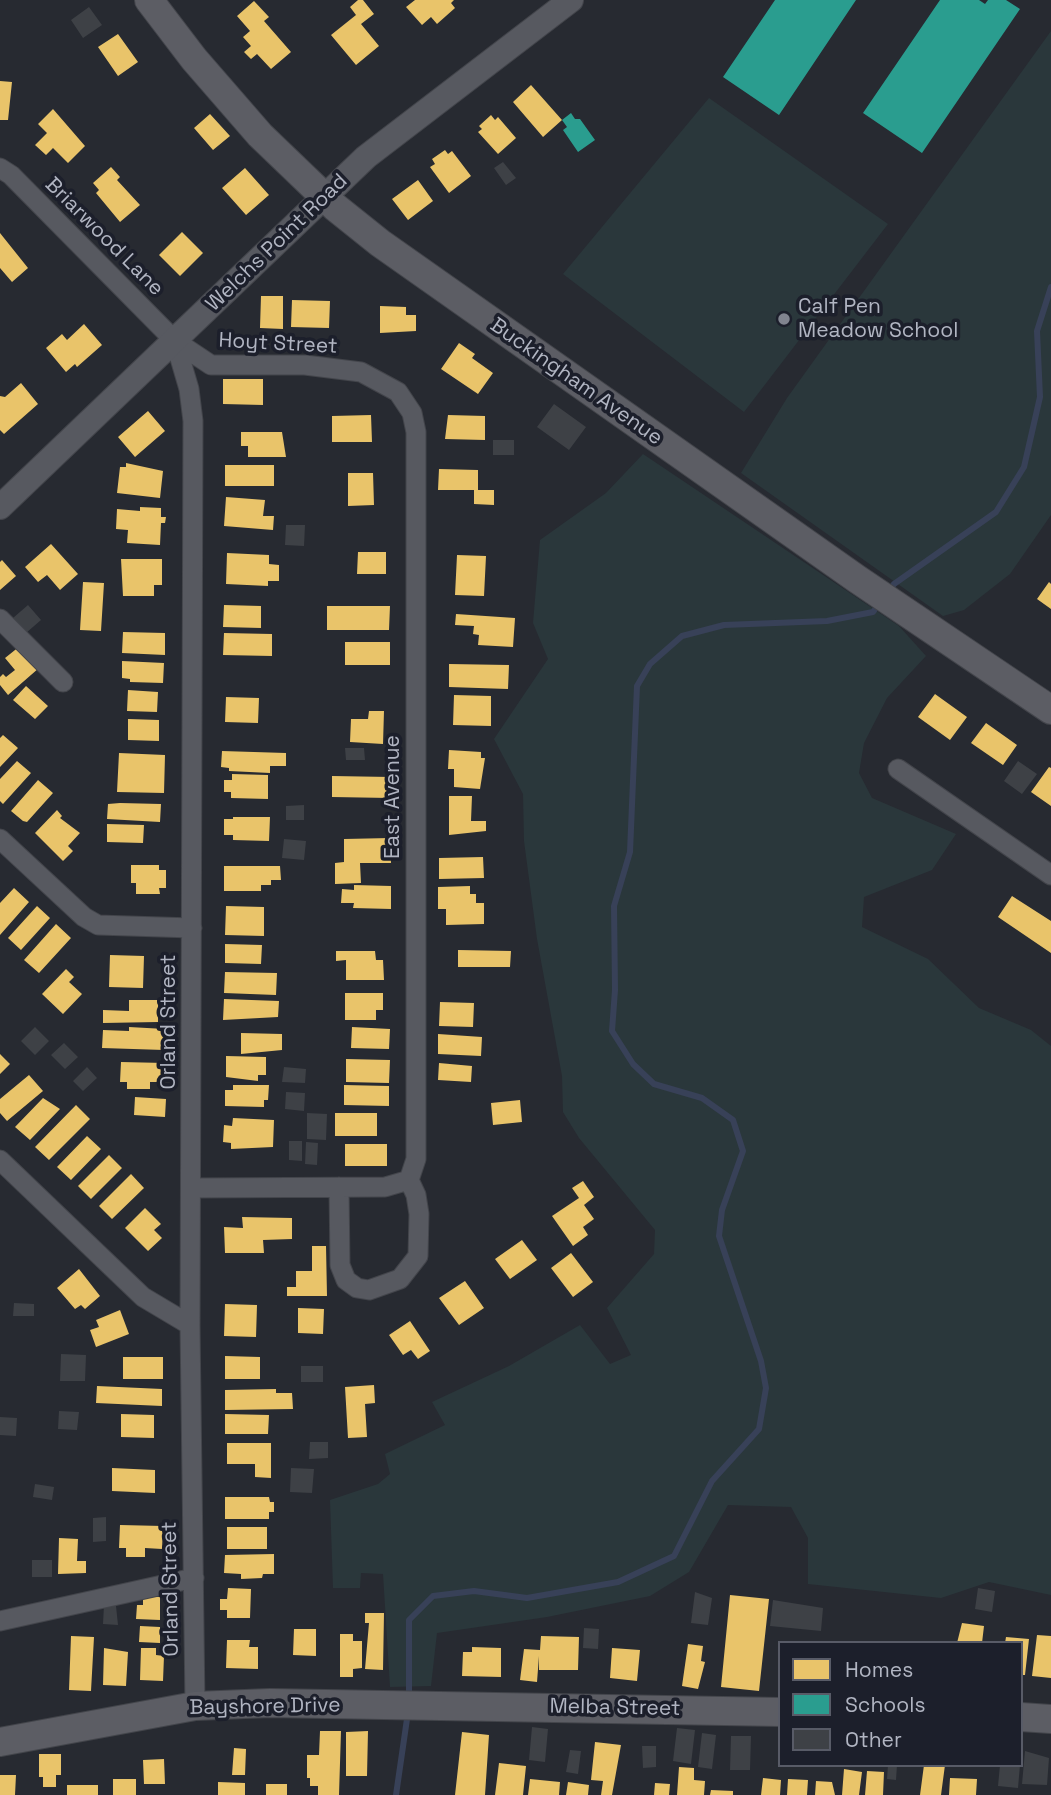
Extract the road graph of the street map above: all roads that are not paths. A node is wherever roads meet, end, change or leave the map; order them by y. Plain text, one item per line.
1 (149, 0) edge
2 (571, 0) edge
3 (0, 168) edge
4 (325, 197) junction
5 (175, 341) junction
6 (412, 413) joint
7 (0, 508) edge
8 (0, 619) edge
9 (63, 682) dead end
10 (1051, 710) edge
11 (898, 769) dead end
12 (0, 839) edge
13 (1051, 875) edge
14 (192, 928) junction
15 (0, 1160) edge
16 (408, 1180) junction
17 (339, 1187) junction
18 (192, 1188) junction
19 (190, 1325) junction
20 (194, 1578) junction
21 (0, 1621) edge
22 (442, 1705) joint
23 (195, 1706) junction
24 (778, 1712) edge
25 (1023, 1717) edge
26 (1051, 1718) edge
27 (0, 1742) edge

1 - 4 main road, Buckingham Avenue
2 - 4 street, Welchs Point Road
3 - 5 street, Briarwood Lane
4 - 5 street, Welchs Point Road
4 - 10 main road, Buckingham Avenue
5 - 6 street, Hoyt Street
5 - 7 street, Welchs Point Road
5 - 14 street, Orland Street
6 - 16 street, East Avenue
8 - 9 street
11 - 13 street
12 - 14 street
14 - 18 street, Orland Street
15 - 19 street
16 - 17 street
16 - 17 street
17 - 18 street
18 - 19 street, Orland Street
19 - 20 street, Orland Street
20 - 21 street
20 - 23 street, Orland Street
22 - 23 main road, Bayshore Drive
22 - 24 main road, Melba Street
23 - 27 main road, Bayshore Drive
25 - 26 main road

